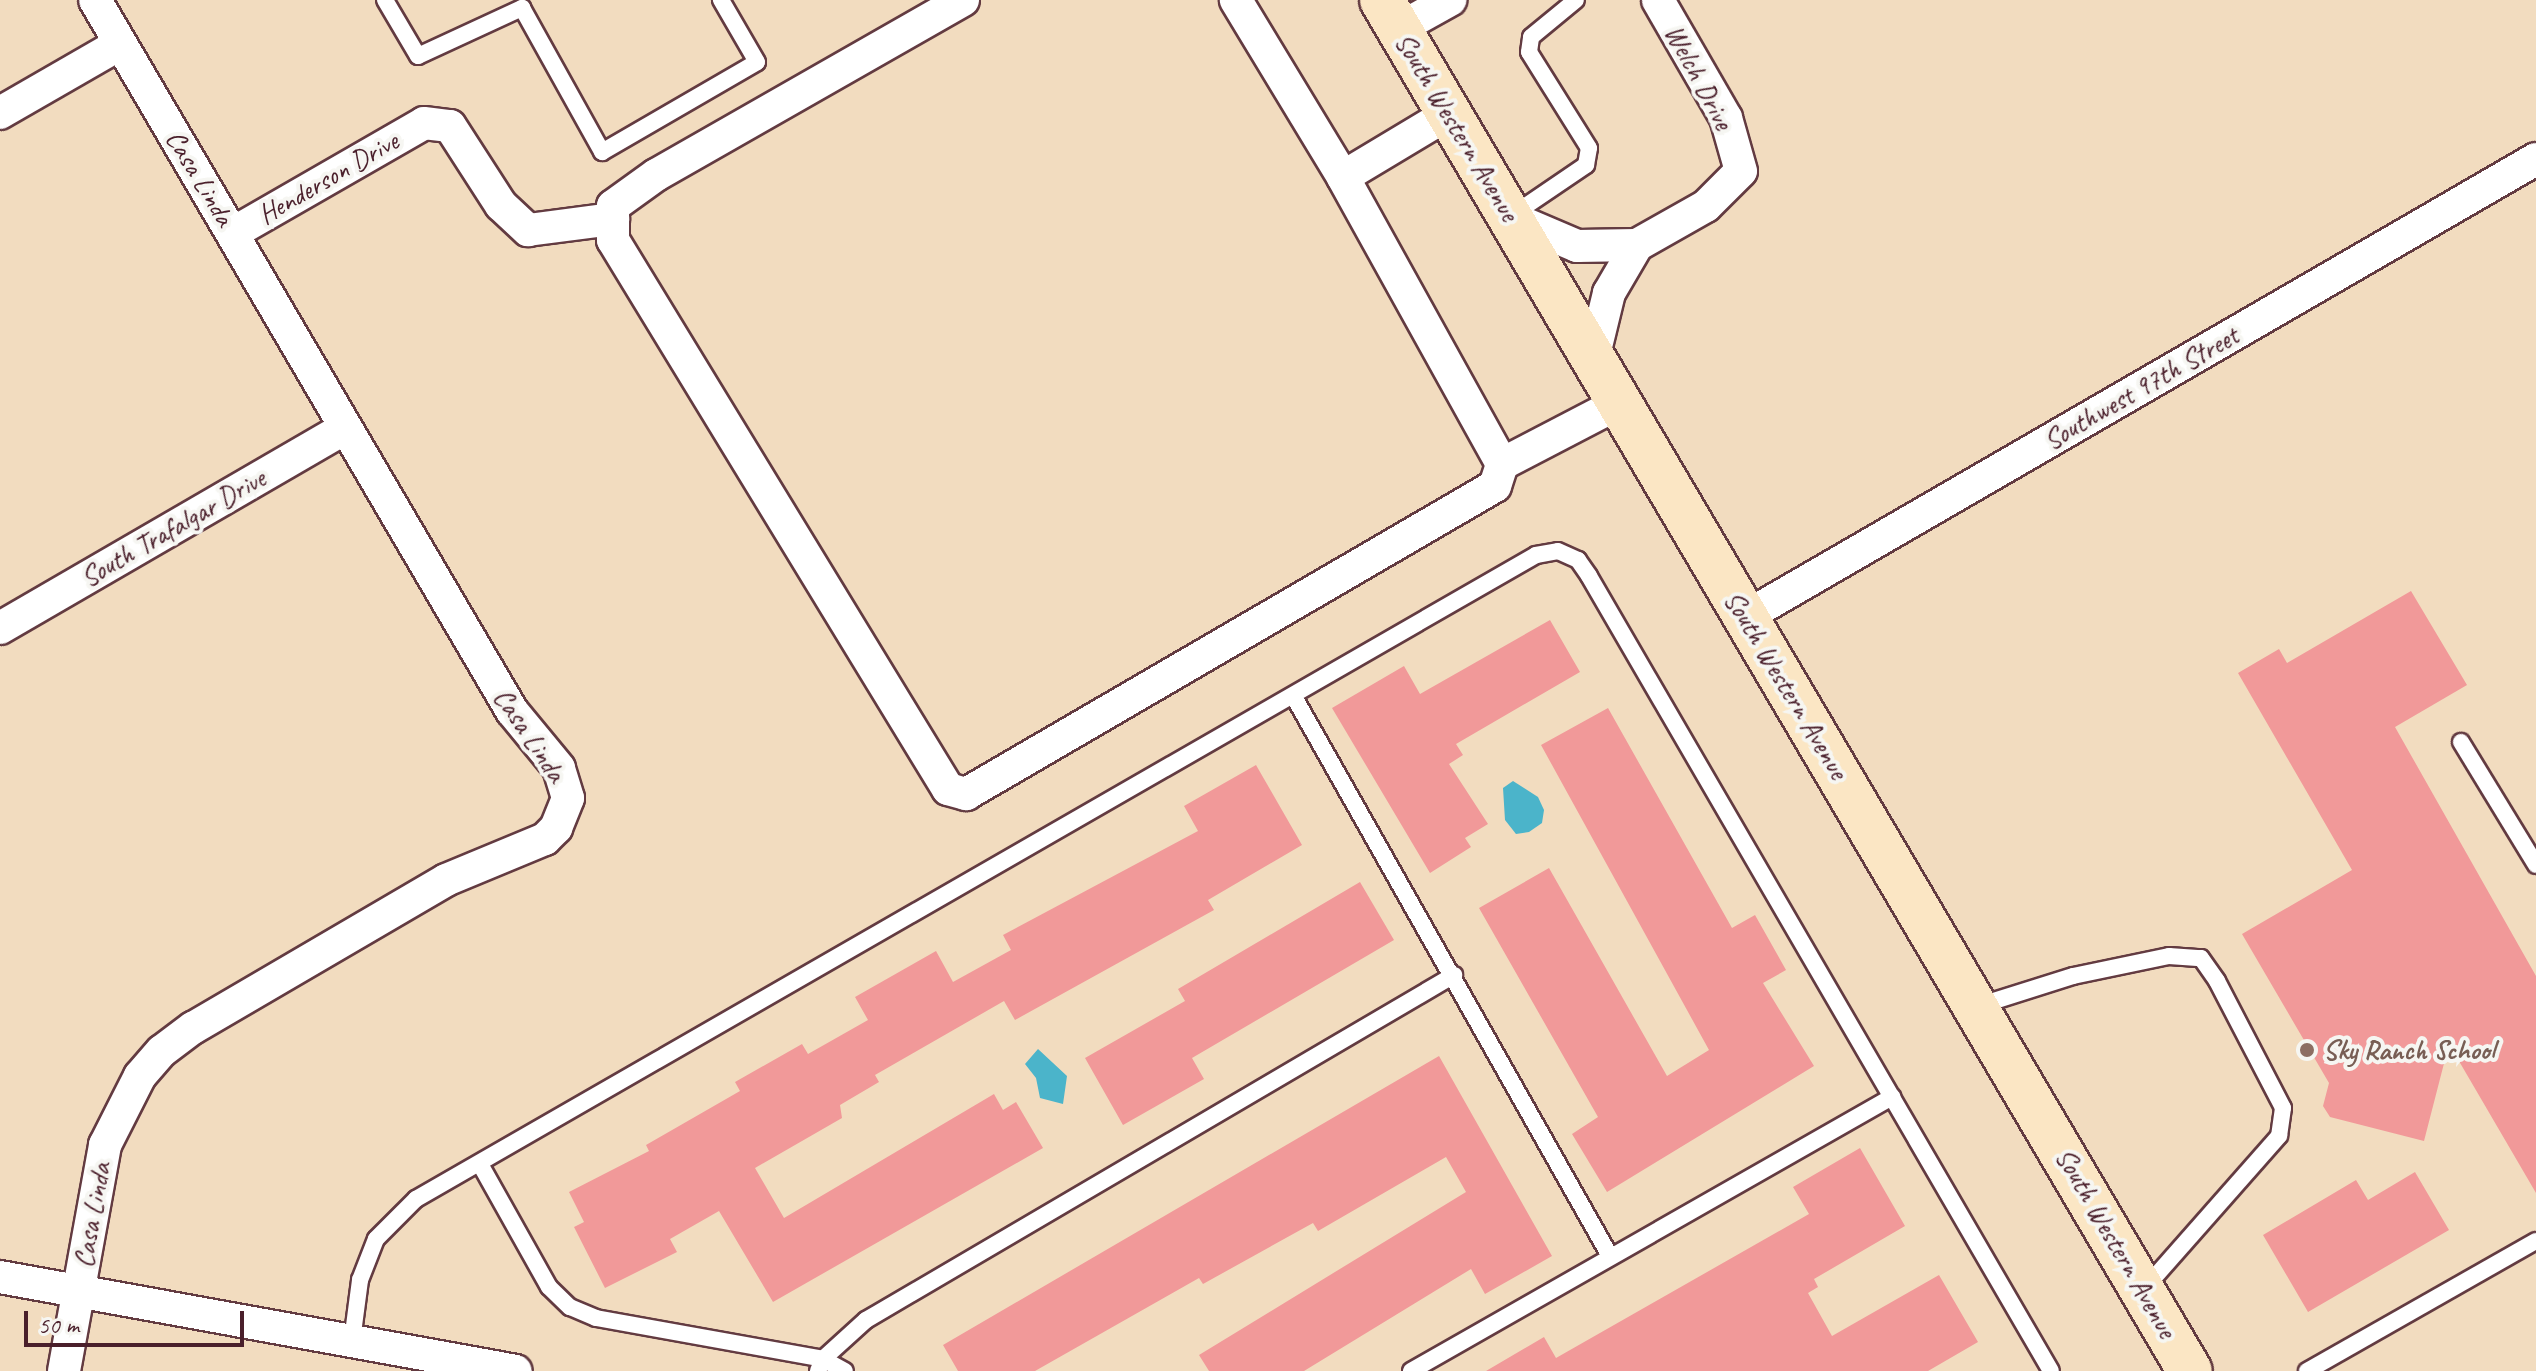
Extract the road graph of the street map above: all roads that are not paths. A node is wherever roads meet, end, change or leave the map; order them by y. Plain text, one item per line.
1 (95, 0) edge
2 (385, 0) edge
3 (721, 0) edge
4 (963, 0) edge
5 (1236, 0) edge
6 (1450, 0) edge
7 (1576, 0) edge
8 (1658, 0) edge
9 (521, 3) edge
10 (1390, 14) edge
11 (120, 44) junction
12 (0, 113) edge
13 (1448, 114) junction
14 (2536, 159) edge
15 (1343, 177) junction
16 (1509, 217) junction
17 (613, 219) junction
18 (233, 233) junction
19 (1637, 245) junction
20 (1593, 359) junction
21 (1619, 403) junction
22 (345, 428) junction
23 (1502, 464) junction
24 (1745, 617) junction
25 (0, 628) edge
26 (1294, 697) junction
27 (2461, 742) dead end
28 (2536, 865) edge
29 (1454, 975) junction
30 (1977, 1007) junction
31 (1892, 1097) junction
32 (480, 1164) junction
33 (2536, 1241) edge
34 (1610, 1256) junction
35 (0, 1277) edge
36 (2143, 1290) junction
37 (79, 1292) junction
38 (352, 1341) junction
39 (821, 1365) edge
40 (483, 1368) edge
41 (64, 1371) edge
42 (516, 1371) edge
43 (845, 1371) edge
44 (1411, 1371) edge
45 (2051, 1371) edge
46 (2190, 1371) edge
47 (2307, 1371) edge

1 - 11 street, Casa Linda
2 - 9 lane
3 - 9 lane
4 - 17 street
5 - 15 street
6 - 10 street
7 - 16 lane
8 - 19 street, Welch Drive
10 - 13 main road, South Western Avenue
11 - 12 street
11 - 18 street, Casa Linda
13 - 15 street
13 - 16 main road, South Western Avenue
14 - 24 street, Southwest 97th Street
15 - 23 street
16 - 19 street, Welch Drive
16 - 20 main road, South Western Avenue
17 - 18 street, Henderson Drive
17 - 23 street
18 - 22 street, Casa Linda
19 - 20 street
20 - 21 main road, South Western Avenue
21 - 23 street
21 - 24 main road, South Western Avenue
22 - 25 street, South Trafalgar Drive
22 - 37 street, Casa Linda
24 - 30 main road, South Western Avenue
26 - 29 lane
26 - 31 lane
26 - 32 lane
27 - 28 lane
29 - 34 lane
29 - 39 lane
30 - 36 main road, South Western Avenue
30 - 36 lane
31 - 34 lane
31 - 45 lane
32 - 38 lane
32 - 39 lane
33 - 47 lane
34 - 44 lane
35 - 37 street
36 - 46 main road, South Western Avenue
37 - 38 street
37 - 41 street, Casa Linda
38 - 40 street
39 - 43 lane
40 - 42 street

